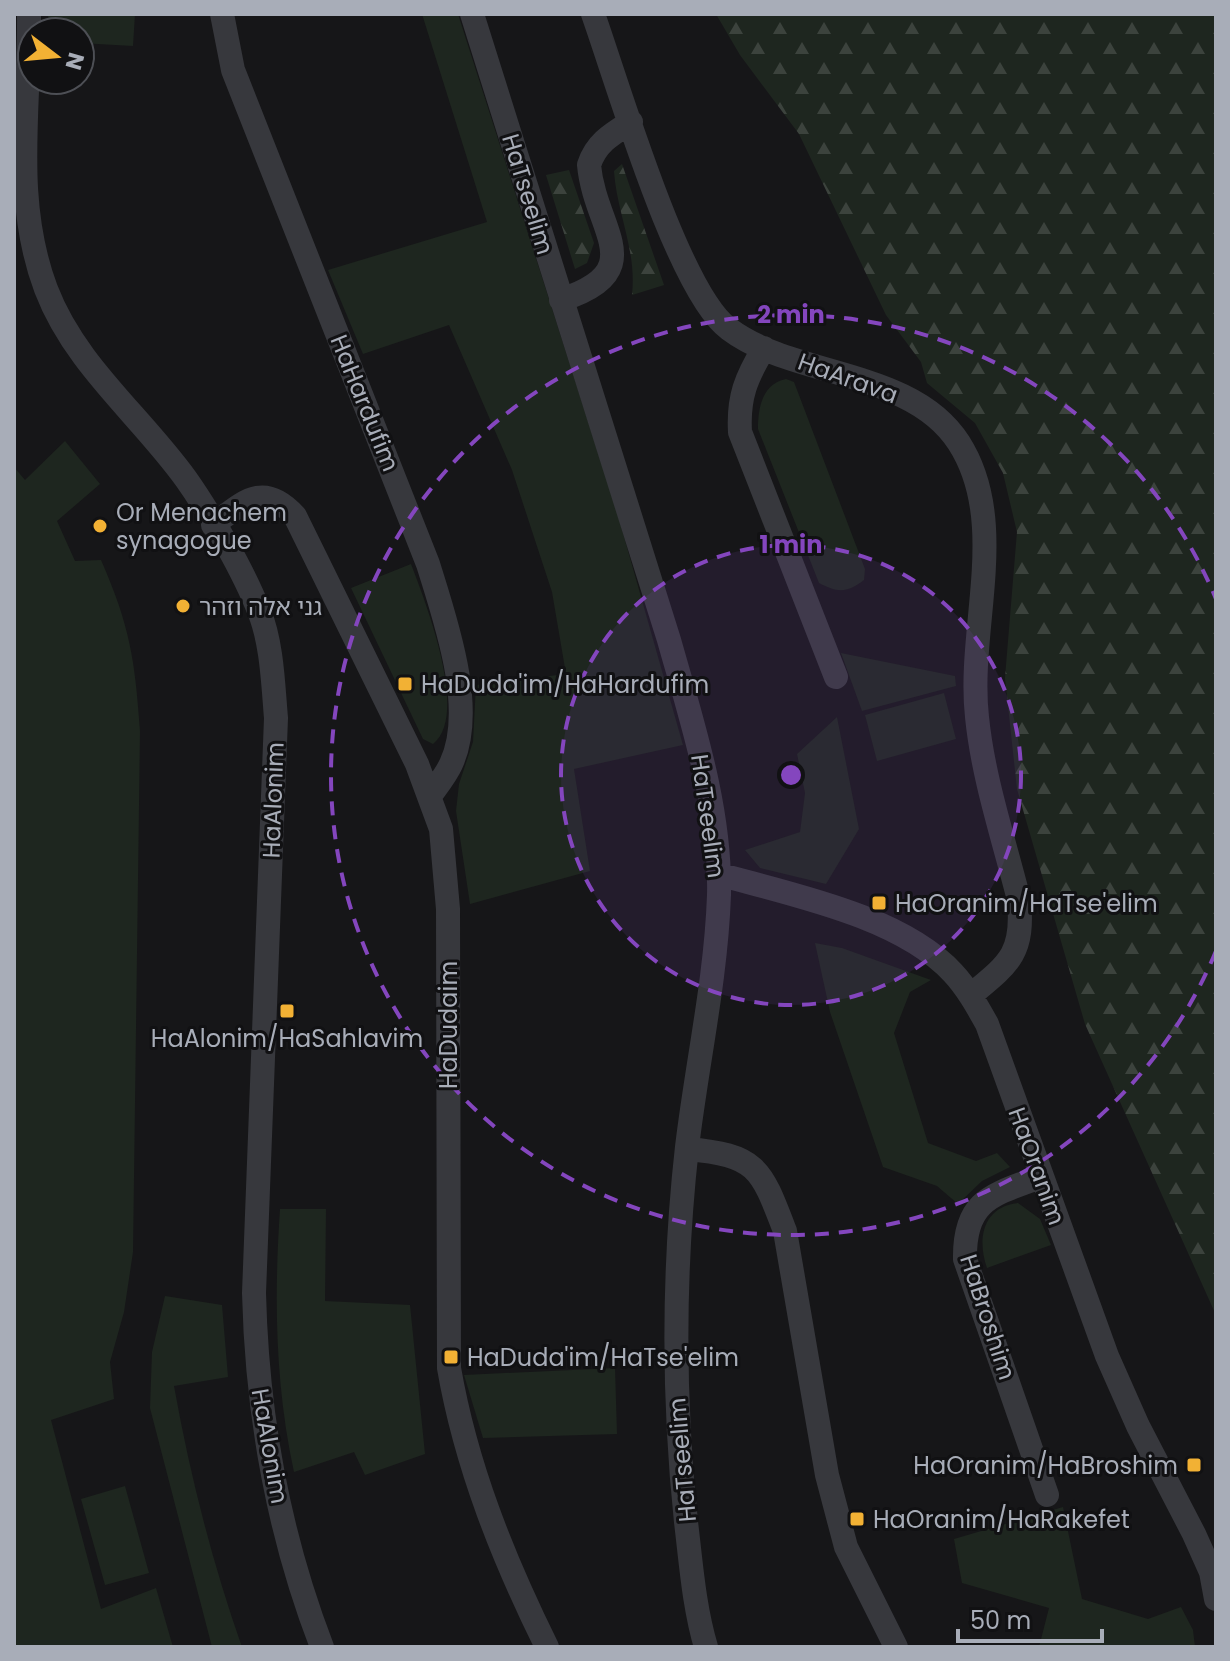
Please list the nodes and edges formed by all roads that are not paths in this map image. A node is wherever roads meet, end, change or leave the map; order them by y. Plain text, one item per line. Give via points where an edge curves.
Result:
1 (29, 14) edge
2 (222, 14) edge
3 (472, 14) edge
4 (593, 14) edge
5 (631, 122) junction
6 (561, 300) junction
7 (764, 348) junction
8 (213, 525) junction
9 (836, 677) dead end
10 (430, 796) junction
11 (718, 874) junction
12 (971, 995) junction
13 (687, 1149) junction
14 (1040, 1177) junction
15 (1047, 1495) dead end
16 (1216, 1599) edge
17 (322, 1647) edge
18 (547, 1647) edge
19 (706, 1647) edge
20 (896, 1647) edge

1 - 8 street, HaAlonim via 25,204 47,290 63,326 124,409 186,479
2 - 10 street, HaHardufim via 233,70 428,564 450,635 459,735 451,764
3 - 6 street, HaTseelim
4 - 5 street, HaArava
5 - 6 street via 593,151 589,165 613,268 601,284
5 - 7 street, HaArava via 661,207 706,302 727,328
6 - 11 street, HaTseelim via 693,727
7 - 9 street via 739,401 740,432
7 - 12 street, HaArava via 905,398 939,420 958,440 973,469 984,508 977,716 1022,930 1007,966
8 - 10 street, HaDudaim via 248,499 264,497 280,500 295,516
8 - 17 street, HaAlonim via 260,612 276,718 256,1355 261,1418 290,1555
10 - 18 street, HaDudaim via 441,829 447,879 449,1368 460,1430 490,1519
11 - 12 street, HaOranim via 848,911 918,946 952,971
11 - 13 street, HaTseelim via 713,973
12 - 14 street, HaOranim via 987,1024
13 - 19 street, HaTseelim via 677,1273 678,1435 692,1575
13 - 20 street via 740,1158 760,1172 771,1193 785,1231 827,1475 846,1547
14 - 15 street, HaBroshim via 990,1196 964,1232 965,1259
14 - 16 street, HaOranim via 1107,1356 1194,1534

